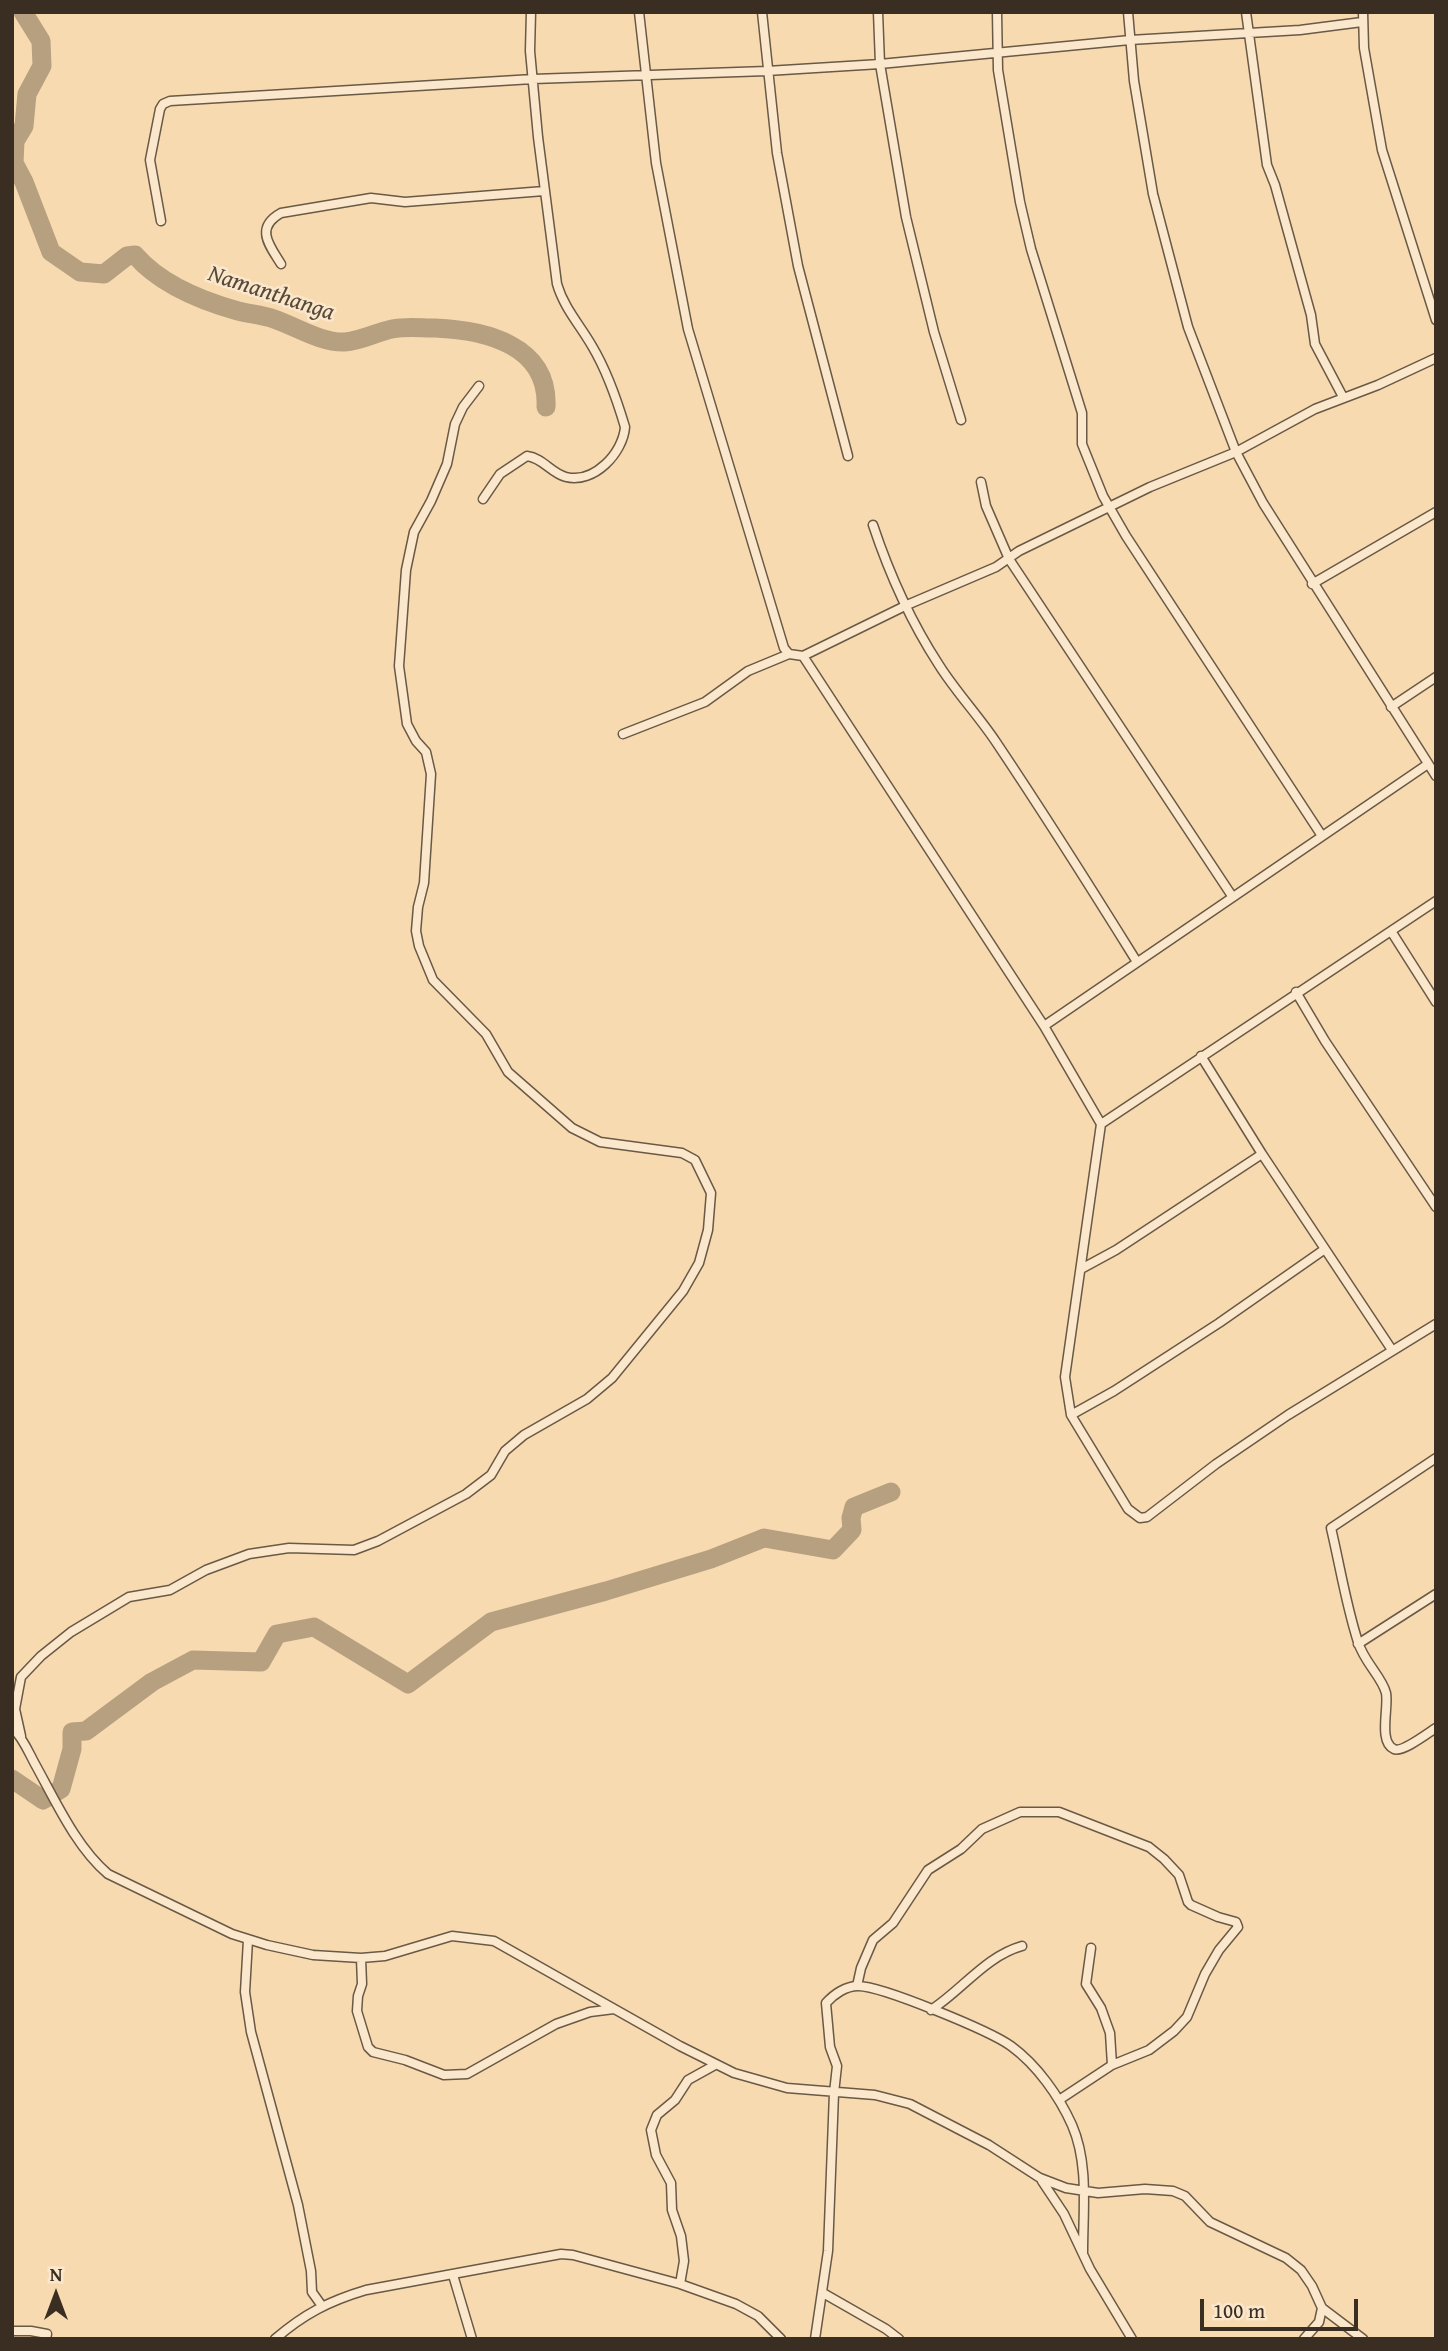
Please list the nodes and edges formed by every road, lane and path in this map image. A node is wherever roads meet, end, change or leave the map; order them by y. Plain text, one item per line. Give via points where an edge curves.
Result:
1 (531, 12) edge
2 (639, 12) edge
3 (762, 12) edge
4 (878, 12) edge
5 (997, 12) edge
6 (1128, 12) edge
7 (1245, 12) edge
8 (1362, 17) edge
9 (1247, 32) junction
10 (1130, 40) junction
11 (998, 52) junction
12 (880, 64) junction
13 (767, 71) junction
14 (645, 76) junction
15 (533, 79) junction
16 (544, 191) junction
17 (161, 221) dead end
18 (281, 264) dead end
19 (1436, 320) edge
20 (1436, 358) edge
21 (479, 386) dead end
22 (1343, 397) junction
23 (961, 420) dead end
24 (1236, 452) junction
25 (848, 456) dead end
26 (981, 482) dead end
27 (483, 499) dead end
28 (1110, 508) junction
29 (1436, 512) edge
30 (873, 525) dead end
31 (1009, 559) junction
32 (1312, 584) junction
33 (907, 606) junction
34 (789, 654) junction
35 (803, 656) junction
36 (1436, 677) edge
37 (1391, 707) junction
38 (623, 734) dead end
39 (1427, 764) junction
40 (1436, 776) edge
41 (1322, 836) junction
42 (1232, 896) junction
43 (1436, 901) edge
44 (1391, 931) junction
45 (1137, 962) junction
46 (1296, 992) junction
47 (1436, 1002) edge
48 (1044, 1026) junction
49 (1200, 1056) junction
50 (1101, 1124) junction
51 (1262, 1154) junction
52 (1436, 1208) edge
53 (1325, 1249) junction
54 (1081, 1269) junction
55 (1436, 1324) edge
56 (1392, 1350) junction
57 (1071, 1415) junction
58 (1436, 1458) edge
59 (1436, 1594) edge
60 (1358, 1644) junction
61 (12, 1727) edge
62 (1436, 1728) edge
63 (21, 1736) junction
64 (248, 1940) junction
65 (1022, 1946) dead end
66 (1091, 1948) dead end
67 (361, 1958) junction
68 (857, 1986) junction
69 (614, 2009) junction
70 (931, 2010) junction
71 (715, 2065) junction
72 (1112, 2065) junction
73 (834, 2093) junction
74 (1059, 2100) junction
75 (1040, 2178) junction
76 (1083, 2192) junction
77 (1083, 2252) junction
78 (453, 2275) junction
79 (680, 2284) junction
80 (823, 2293) junction
81 (322, 2306) junction
82 (1322, 2308) junction
83 (12, 2332) edge
84 (46, 2339) edge
85 (275, 2339) edge
86 (472, 2339) edge
87 (781, 2339) edge
88 (815, 2339) edge
89 (899, 2339) edge
90 (1132, 2339) edge
91 (1304, 2339) edge
92 (1363, 2339) edge

1 - 15 street
2 - 14 street
3 - 13 street
4 - 12 street
5 - 11 street
6 - 10 street
7 - 9 street
8 - 9 street via 1300,30
8 - 19 street via 1382,150
9 - 10 street
9 - 22 street via 1270,175 1311,315 1315,344
10 - 11 street
10 - 24 street via 1153,194 1188,327
11 - 12 street
11 - 28 street via 1031,248 1082,413 1082,444
12 - 13 street
12 - 23 street via 917,265
13 - 14 street
13 - 25 street via 798,266
14 - 15 street
14 - 34 street via 656,163 688,329
15 - 16 street
15 - 17 street via 170,101 160,109 150,160
16 - 18 street via 405,202 371,198 281,214 271,219 266,239
16 - 27 street via 559,292 597,355 617,401 625,436 612,457 584,477 567,477 527,456 500,474
20 - 22 street
21 - 63 street via 455,424 447,464 414,531 406,570 399,666 407,724 426,752 431,774 416,931 419,946 433,980 486,1034 508,1072 572,1128 600,1142 682,1153 695,1160 711,1193 699,1263 683,1291 612,1378 587,1399 524,1435 505,1451 491,1475 466,1494 354,1550 289,1548 249,1554 170,1590 129,1597 71,1632 21,1677 15,1709
22 - 24 street
24 - 28 street
24 - 32 street
26 - 31 street via 986,506
28 - 31 street
28 - 41 street
29 - 32 street
30 - 33 street
31 - 33 street
31 - 42 street
32 - 37 street
33 - 35 street
33 - 45 street via 939,665 1044,814
34 - 35 street
34 - 38 street via 748,671 705,702
35 - 48 street
36 - 37 street
37 - 39 street
39 - 40 street
39 - 41 street
41 - 42 street
42 - 45 street
43 - 44 street
44 - 46 street
44 - 47 street
45 - 48 street
46 - 49 street
46 - 52 street
48 - 50 street
49 - 50 street
49 - 51 street
50 - 54 street
51 - 53 street
51 - 54 street
53 - 56 street
53 - 57 street via 1219,1323
54 - 57 street via 1065,1377
55 - 56 street
56 - 57 street via 1216,1464 1147,1517 1140,1518 1128,1509
58 - 60 street via 1331,1528
59 - 60 street
60 - 62 street via 1386,1695 1389,1745 1401,1750
61 - 63 street
63 - 64 street via 56,1805 90,1856 108,1874
64 - 67 street via 313,1955
64 - 81 street via 245,1992 251,2032 294,2185 312,2292
65 - 70 street via 982,1968
66 - 72 street via 1086,1984 1110,2033
67 - 69 street via 398,1953 452,1936 481,1938 504,1945
67 - 69 street via 357,2011 368,2048 444,2075 467,2074 556,2024
68 - 70 street
68 - 72 street via 873,1940 893,1923 928,1870 982,1829 1020,1812 1059,1812 1149,1847 1179,1875 1191,1905 1238,1924 1205,1974 1187,2017 1149,2050
68 - 73 street via 842,1990 826,2003 830,2048 837,2066
69 - 71 street
70 - 74 street via 1010,2045
71 - 73 street via 769,2084
71 - 79 street via 688,2080 675,2100 657,2115 651,2130 653,2147 671,2183 672,2210 681,2236 684,2262
72 - 74 street
73 - 75 street via 875,2095 910,2104
73 - 80 street
74 - 76 street via 1080,2147
75 - 76 street
75 - 77 street
76 - 77 street
76 - 82 street via 1156,2189 1185,2196 1210,2222 1293,2264 1312,2286
77 - 90 street
78 - 79 street via 561,2254
78 - 81 street via 377,2287
78 - 86 street
79 - 87 street via 748,2309
80 - 88 street
80 - 89 street
81 - 85 street
82 - 91 street via 1319,2322
82 - 92 street
83 - 84 street via 47,2334

